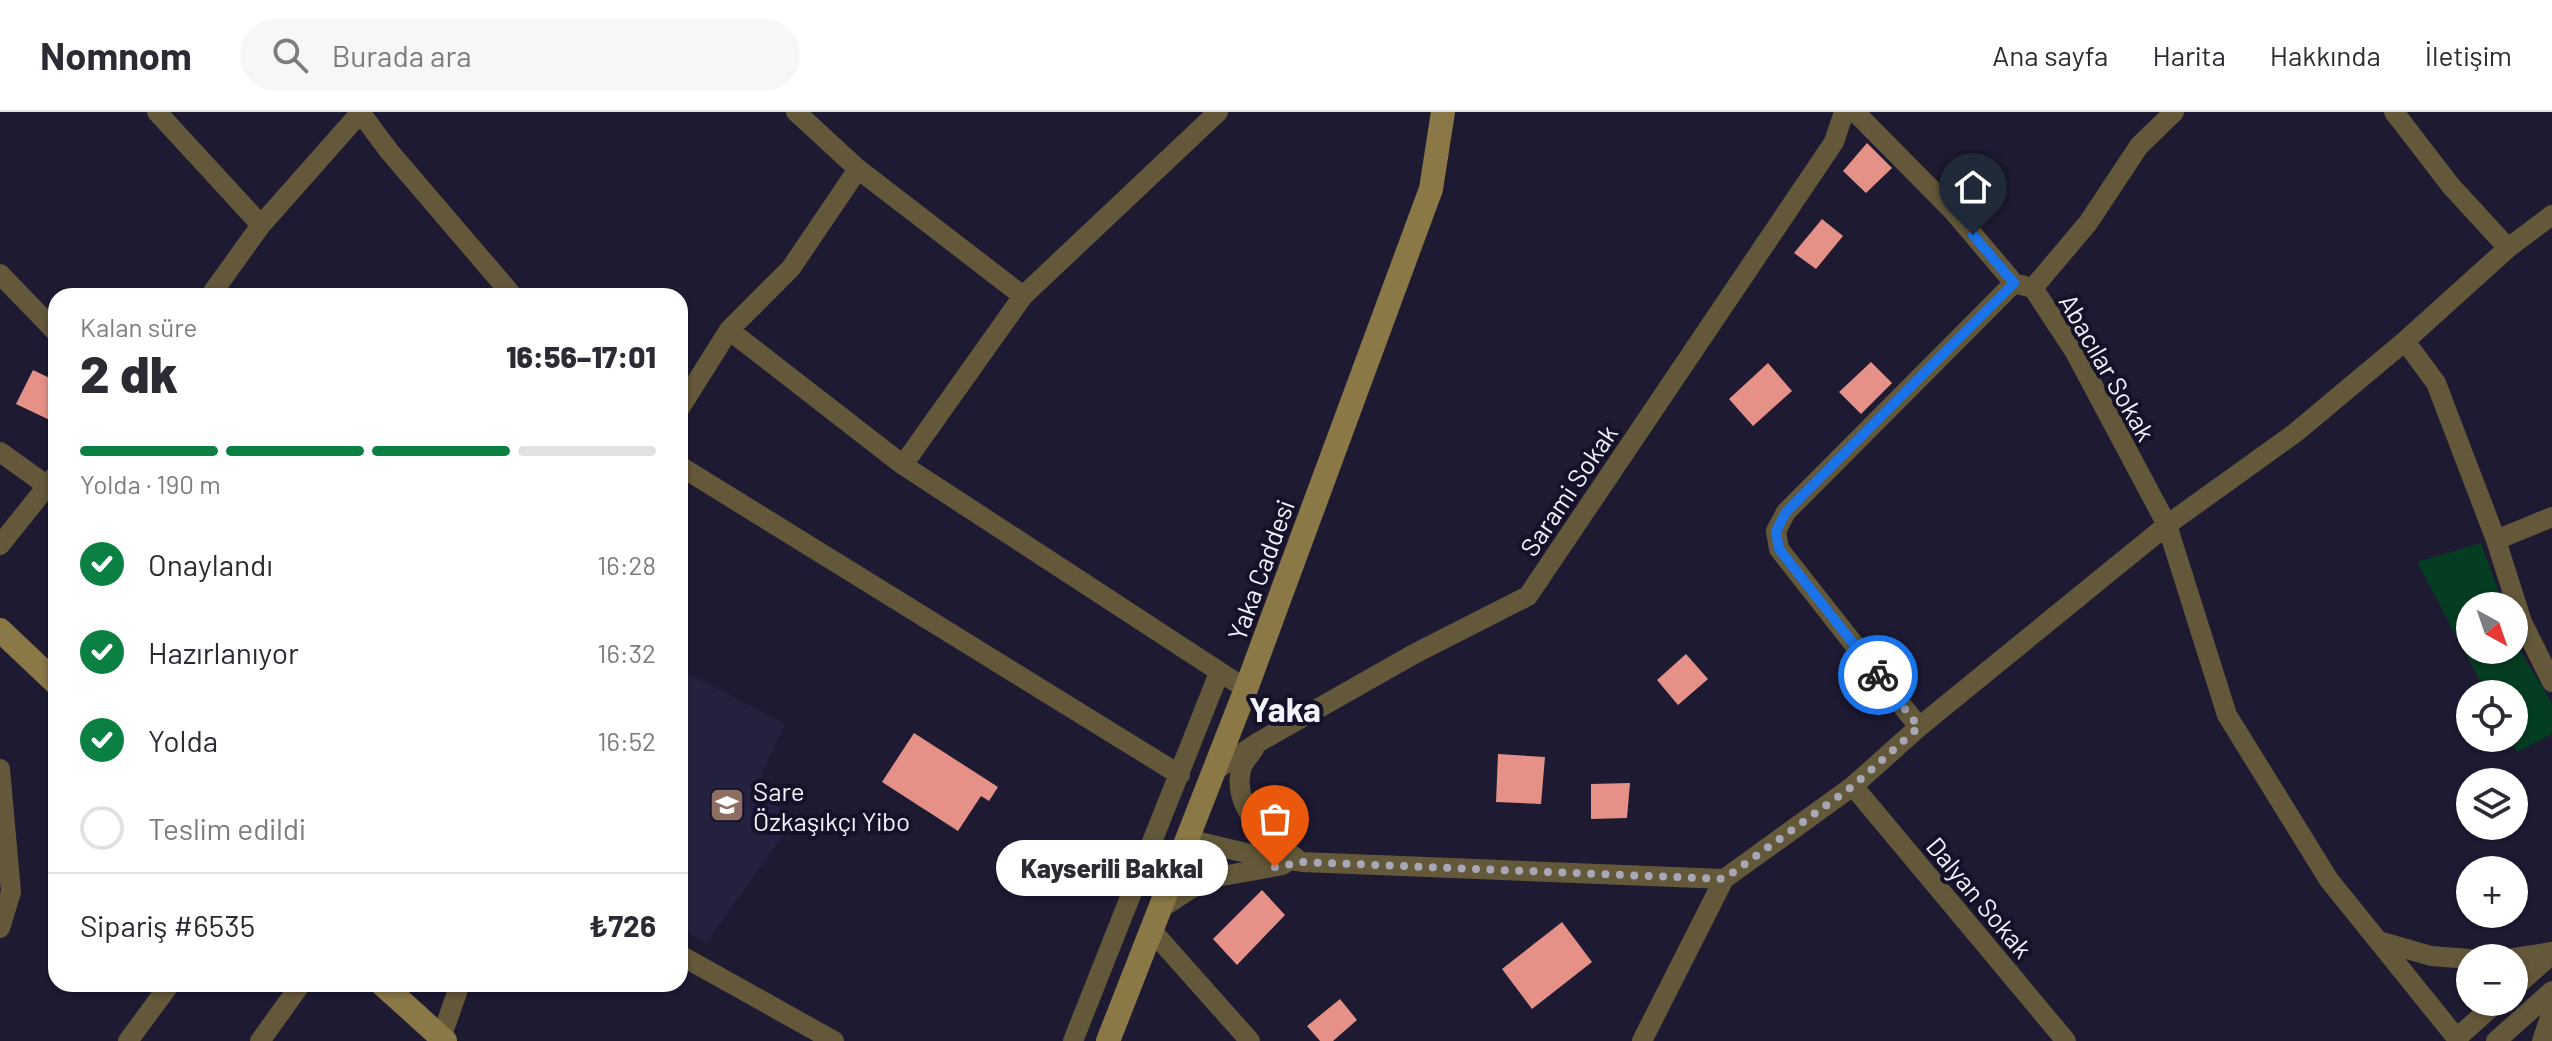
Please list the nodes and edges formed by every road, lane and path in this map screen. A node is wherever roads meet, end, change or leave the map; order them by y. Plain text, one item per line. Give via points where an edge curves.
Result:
1 (157, 112) edge
2 (360, 112) edge
3 (796, 112) edge
4 (1218, 112) edge
5 (1443, 112) edge
6 (1844, 112) edge
7 (1855, 112) edge
8 (2174, 112) edge
9 (2394, 112) edge
10 (858, 169) junction
11 (2552, 215) edge
12 (261, 225) junction
13 (2508, 248) junction
14 (0, 274) edge
15 (2023, 286) junction
16 (216, 288) edge
17 (506, 288) edge
18 (1023, 296) junction
19 (48, 324) edge
20 (729, 330) junction
21 (2405, 341) junction
22 (688, 395) edge
23 (0, 452) edge
24 (903, 465) junction
25 (688, 471) edge
26 (48, 481) edge
27 (48, 490) edge
28 (2552, 517) edge
29 (2167, 525) junction
30 (2496, 540) junction
31 (0, 545) edge
32 (0, 630) edge
33 (1219, 673) junction
34 (48, 675) edge
35 (2552, 682) edge
36 (1246, 689) junction
37 (1919, 727) junction
38 (1259, 742) junction
39 (0, 769) edge
40 (1214, 771) junction
41 (1180, 775) junction
42 (1853, 786) junction
43 (1187, 839) junction
44 (1302, 862) junction
45 (1724, 879) junction
46 (1161, 908) junction
47 (0, 928) edge
48 (1153, 932) junction
49 (2379, 941) junction
50 (2552, 953) edge
51 (2528, 956) edge
52 (2456, 958) edge
53 (688, 959) edge
54 (2528, 975) edge
55 (2552, 991) edge
56 (164, 992) edge
57 (295, 992) edge
58 (391, 992) edge
59 (457, 992) edge
60 (2552, 1012) edge
61 (2482, 1016) edge
62 (2458, 1039) edge
63 (442, 1040) edge
64 (128, 1041) edge
65 (260, 1041) edge
66 (834, 1041) edge
67 (1073, 1041) edge
68 (1108, 1041) edge
69 (1250, 1041) edge
70 (1642, 1041) edge
71 (2066, 1041) edge
72 (2496, 1041) edge
73 (2542, 1041) edge

1 - 12 street
2 - 12 street
2 - 17 street
3 - 10 street
4 - 18 street
5 - 36 street, Yaka Caddesi via 1431,189
6 - 38 street, Sarami Sokak via 1834,142 1528,596
7 - 15 street, Abacılar Sokak
8 - 15 street via 2139,146 2088,223
9 - 13 street
10 - 18 street
10 - 20 street via 791,268
11 - 13 street
12 - 16 street
13 - 21 street
14 - 19 street
15 - 29 street, Abacılar Sokak via 2075,352
15 - 37 street via 1786,512 1776,531 1779,549
18 - 24 street
20 - 22 street
20 - 24 street
21 - 29 street via 2295,433
21 - 30 street via 2436,383
23 - 26 street
24 - 33 street
25 - 41 street
27 - 31 street
28 - 30 street
29 - 37 street
29 - 49 street, Abacılar Sokak via 2227,715 2329,880
30 - 35 street via 2522,622
32 - 34 street
33 - 36 street
33 - 41 street
36 - 40 street, Yaka Caddesi
37 - 42 street
38 - 40 street, Sarami Sokak
38 - 44 street via 1241,769 1241,797 1273,842
39 - 47 street via 11,892
40 - 43 street, Yaka Caddesi
41 - 67 street
42 - 45 street
42 - 71 street, Dalyan Sokak
43 - 44 street
43 - 46 street, Yaka Caddesi
44 - 45 street
44 - 46 street via 1217,877
45 - 70 street
46 - 48 street, Yaka Caddesi
48 - 68 street, Yaka Caddesi
48 - 69 street
49 - 52 street
49 - 62 street, Abacılar Sokak
50 - 51 street
50 - 54 street
53 - 66 street
55 - 72 street
56 - 64 street
57 - 65 street
58 - 63 street
59 - 63 street
60 - 73 street
61 - 62 street

